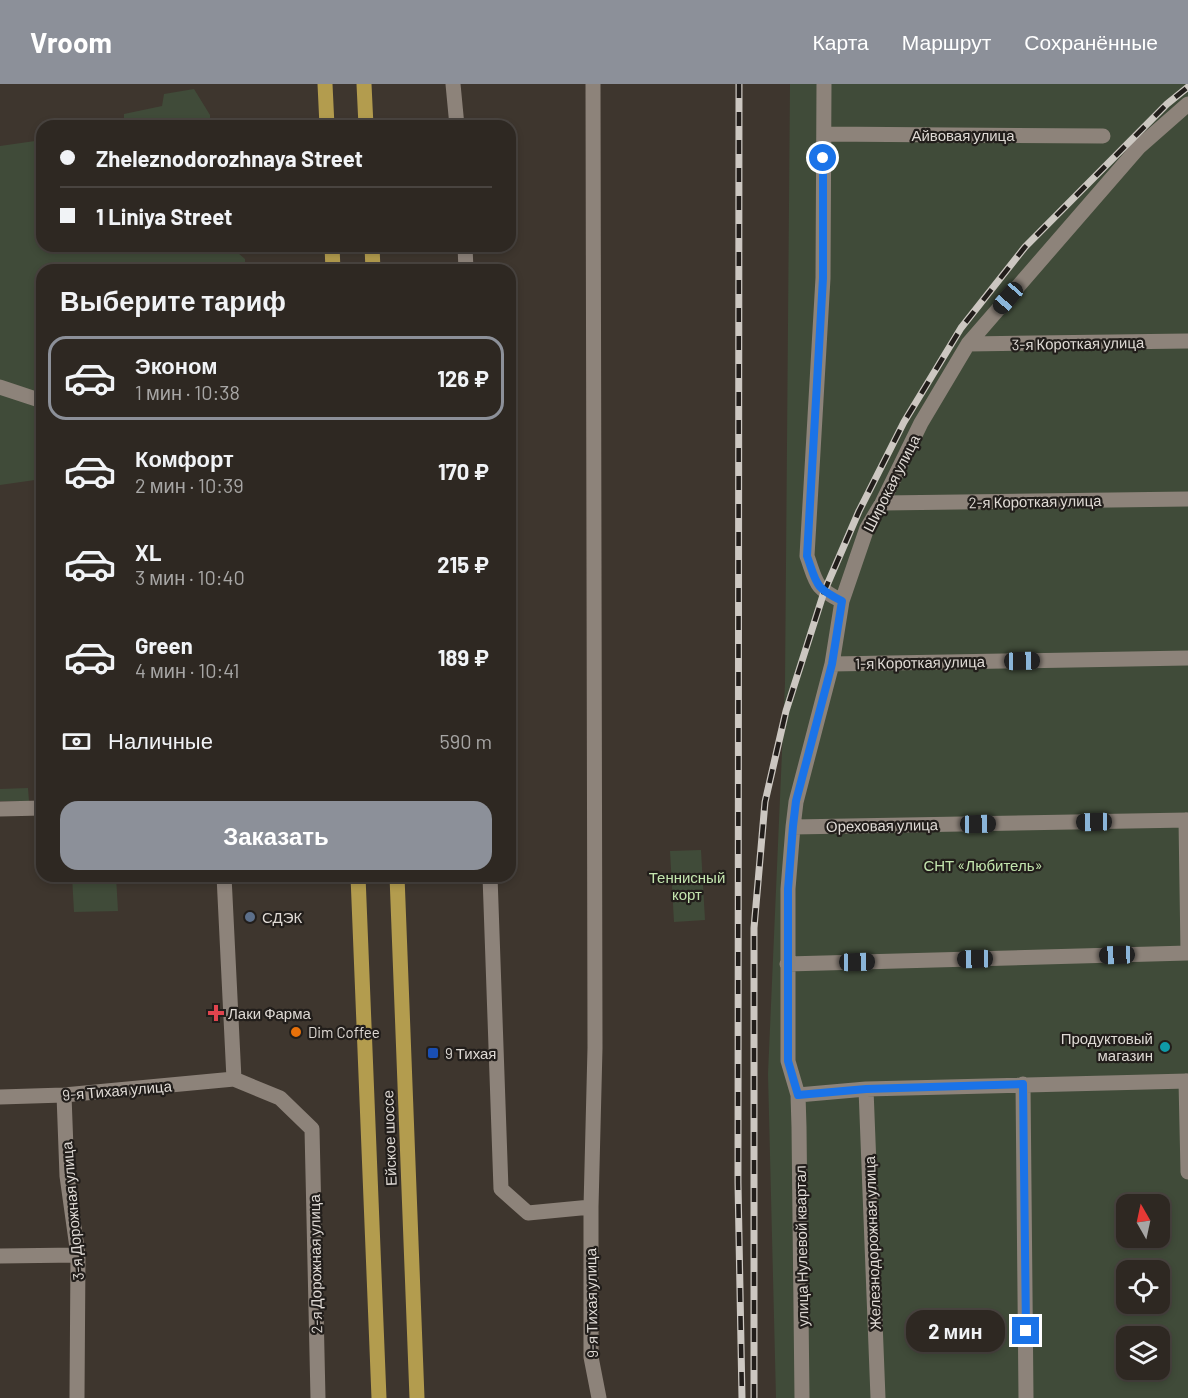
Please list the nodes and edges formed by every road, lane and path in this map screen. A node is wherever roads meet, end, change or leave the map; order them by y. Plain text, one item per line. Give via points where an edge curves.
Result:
1 (325, 84) edge
2 (364, 84) edge
3 (453, 84) edge
4 (593, 84) edge
5 (824, 84) edge
6 (1188, 104) edge
7 (327, 120) edge
8 (366, 120) edge
9 (456, 120) edge
10 (824, 134) junction
11 (1103, 136) dead end
12 (1188, 342) edge
13 (968, 344) junction
14 (0, 387) edge
15 (36, 399) edge
16 (1188, 499) edge
17 (882, 502) junction
18 (842, 601) junction
19 (1188, 658) edge
20 (832, 664) junction
21 (36, 808) edge
22 (0, 809) edge
23 (1187, 820) edge
24 (793, 826) junction
25 (224, 882) edge
26 (358, 882) edge
27 (397, 882) edge
28 (490, 882) edge
29 (1188, 953) edge
30 (786, 964) junction
31 (234, 1079) junction
32 (1187, 1081) edge
33 (1023, 1084) junction
34 (866, 1089) junction
35 (64, 1095) junction
36 (798, 1095) junction
37 (0, 1096) edge
38 (1188, 1172) edge
39 (591, 1207) junction
40 (0, 1256) edge
41 (78, 1256) junction
42 (77, 1398) edge
43 (318, 1398) edge
44 (379, 1398) edge
45 (417, 1398) edge
46 (599, 1398) edge
47 (802, 1398) edge
48 (878, 1398) edge
49 (1026, 1398) edge

1 - 7 main road
2 - 8 main road
3 - 9 street
4 - 39 street, 9-я Тихая улица via 596,1048
5 - 10 street
6 - 13 street, Широкая улица via 1139,147
10 - 11 street, Айвовая улица
10 - 18 street via 823,278 807,556 817,584
12 - 13 street, 3-я Короткая улица
13 - 17 street, Широкая улица via 921,423
14 - 15 street
16 - 17 street, 2-я Короткая улица
17 - 18 street, Широкая улица via 867,528
18 - 20 street, Широкая улица
19 - 20 street, 1-я Короткая улица
20 - 24 street, Широкая улица
21 - 22 street
23 - 24 street, Ореховая улица
23 - 29 street
24 - 30 street, Широкая улица
25 - 31 street
26 - 44 main road
27 - 45 main road, Ейское шоссе
28 - 39 street via 501,1189 528,1213
29 - 30 street
30 - 36 street, Широкая улица via 788,1061
31 - 35 street, 9-я Тихая улица
31 - 43 street, 2-я Дорожная улица via 280,1098 312,1129
32 - 33 street
32 - 38 street
33 - 34 street
33 - 49 street
34 - 36 street
34 - 48 street, Железнодорожная улица
35 - 37 street, 9-я Тихая улица
35 - 41 street, 3-я Дорожная улица via 67,1176
36 - 47 street, улица Нулевой квартал
39 - 46 street, 9-я Тихая улица via 591,1357
40 - 41 street
41 - 42 street, 3-я Дорожная улица

